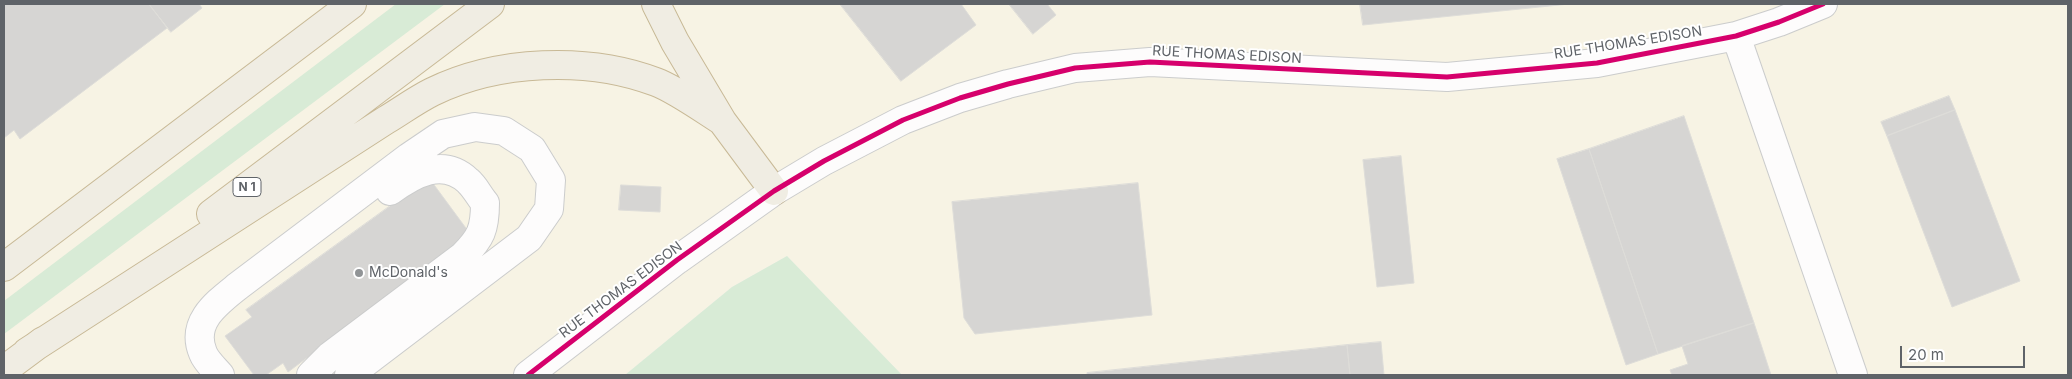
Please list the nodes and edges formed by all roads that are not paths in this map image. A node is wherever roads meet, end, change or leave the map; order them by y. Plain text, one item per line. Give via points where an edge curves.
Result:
1 (352, 4) edge
2 (490, 4) edge
3 (656, 4) edge
4 (1823, 4) edge
5 (1736, 36) junction
6 (722, 121) junction
7 (774, 191) junction
8 (4, 267) edge
9 (238, 286) junction
10 (28, 352) junction
11 (4, 370) edge
12 (220, 375) edge
13 (311, 375) edge
14 (349, 375) edge
15 (528, 375) edge
16 (1853, 375) edge

1 - 8 highway
2 - 10 highway, N 1
3 - 6 highway
4 - 5 street, RUE THOMAS EDISON
5 - 7 street, RUE THOMAS EDISON via 1597,62 1446,77 1150,62 1075,68 979,93 903,120
5 - 16 street
6 - 7 highway
6 - 10 highway via 656,82 590,66 531,65 456,82 431,92 386,120
7 - 15 street, RUE THOMAS EDISON via 677,260
9 - 12 street via 205,315 201,326 203,354
9 - 13 street via 273,278 410,176 431,169 447,169 469,181 485,203 483,231 476,243 330,356
9 - 14 street via 443,134 475,127 504,131 532,149 551,180 549,209 529,238
10 - 11 highway, N 1

